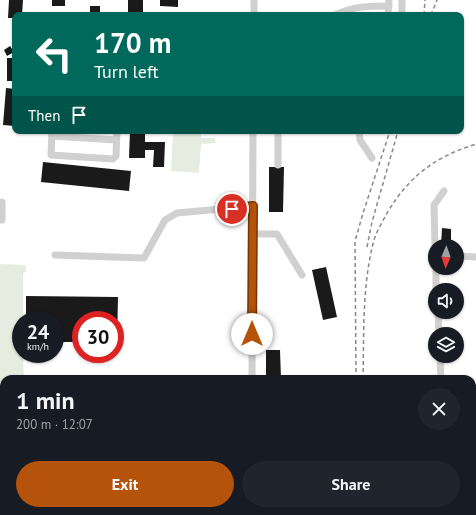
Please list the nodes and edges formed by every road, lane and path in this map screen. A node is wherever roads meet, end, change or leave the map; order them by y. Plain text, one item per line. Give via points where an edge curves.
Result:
1 (254, 0) edge
2 (402, 0) edge
3 (389, 3) edge
4 (254, 12) edge
5 (342, 12) edge
6 (402, 12) edge
7 (52, 134) edge
8 (117, 134) edge
9 (253, 134) edge
10 (278, 134) edge
11 (359, 134) edge
12 (116, 140) junction
13 (372, 158) dead end
14 (278, 165) dead end
15 (444, 192) dead end
16 (2, 202) dead end
17 (253, 206) junction
18 (0, 220) edge
19 (253, 234) junction
20 (435, 239) edge
21 (55, 255) dead end
22 (464, 256) edge
23 (476, 257) edge
24 (302, 276) dead end
25 (440, 363) edge
26 (252, 375) edge
27 (441, 375) edge

1 - 4 street
2 - 6 street
3 - 5 street via 362,6
7 - 12 street
7 - 12 street via 51,155 115,158
8 - 12 street
9 - 17 street
10 - 14 street
11 - 13 street via 360,140
15 - 20 street via 434,205
16 - 18 street
17 - 19 street
17 - 21 street via 177,213 165,220 144,258
19 - 24 street via 277,234
19 - 26 street
22 - 23 street
25 - 27 street

